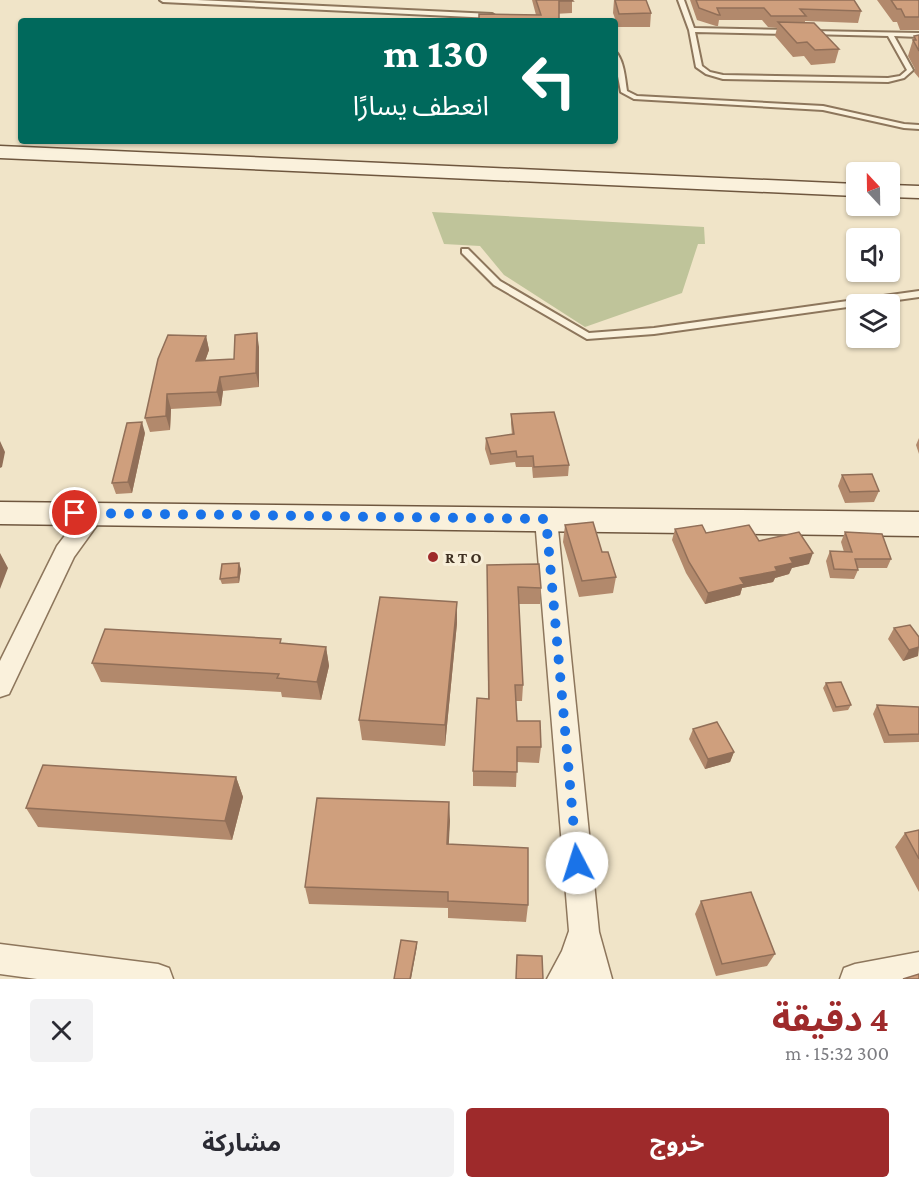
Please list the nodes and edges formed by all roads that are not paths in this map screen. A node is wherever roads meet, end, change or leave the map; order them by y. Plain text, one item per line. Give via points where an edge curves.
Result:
1 (163, 0) edge
2 (681, 0) edge
3 (244, 2) edge
4 (495, 16) edge
5 (692, 30) junction
6 (797, 32) edge
7 (808, 33) edge
8 (890, 34) junction
9 (919, 35) edge
10 (618, 60) edge
11 (919, 127) edge
12 (0, 144) edge
13 (0, 152) edge
14 (846, 180) edge
15 (900, 182) edge
16 (919, 183) edge
17 (846, 189) edge
18 (900, 191) edge
19 (919, 192) edge
20 (465, 251) dead end
21 (919, 294) edge
22 (0, 513) edge
23 (56, 513) junction
24 (94, 514) junction
25 (546, 519) junction
26 (919, 524) edge
27 (65, 552) junction
28 (0, 686) edge
29 (584, 932) junction
30 (0, 959) edge
31 (919, 967) edge
32 (158, 979) edge
33 (562, 979) edge
34 (597, 979) edge
35 (855, 979) edge

1 - 3 lane
2 - 5 lane
3 - 4 lane
5 - 6 lane
5 - 8 lane via 699,67 708,73 735,77 902,77 910,70
7 - 8 lane
8 - 9 lane
10 - 11 lane via 624,92 636,98 823,108
12 - 14 main road
13 - 17 main road
15 - 16 main road
18 - 19 main road
20 - 21 lane via 497,284 587,336 654,331
22 - 23 main road
23 - 24 main road
23 - 27 street via 64,527
24 - 25 main road
24 - 27 street
25 - 26 main road
25 - 29 street
27 - 28 street
29 - 33 street
29 - 34 street
30 - 32 street
31 - 35 street

